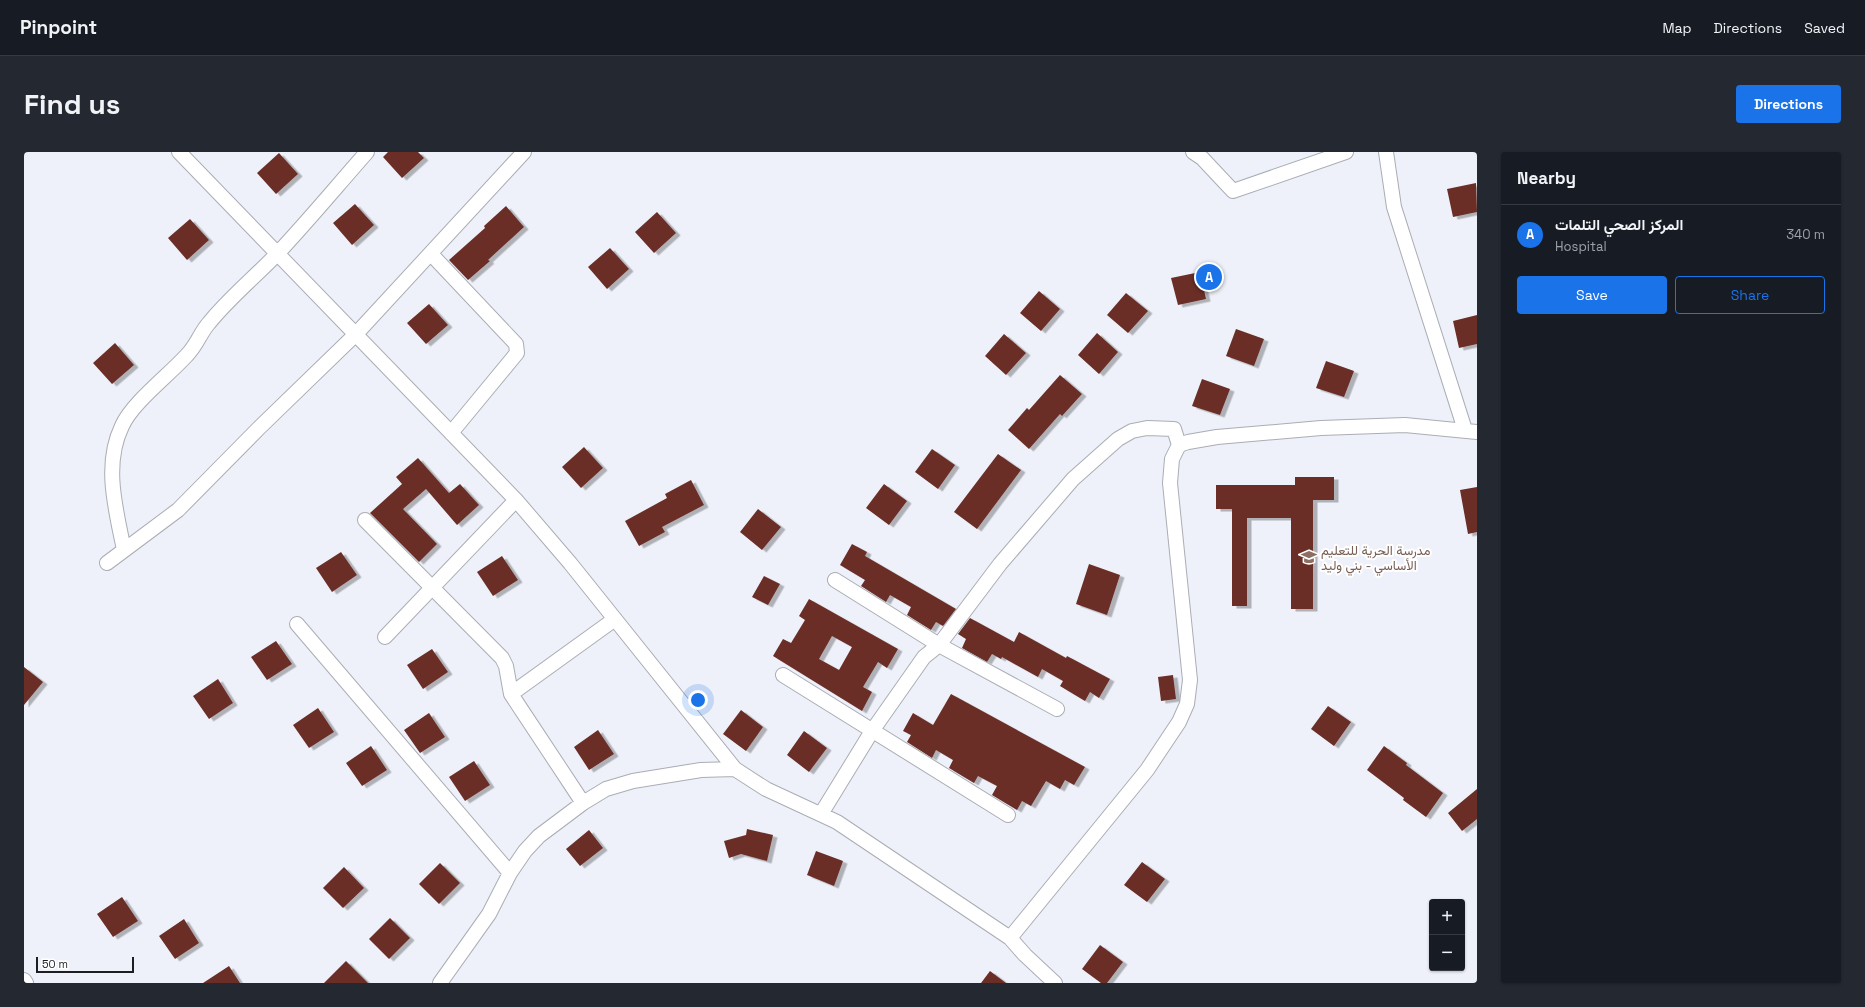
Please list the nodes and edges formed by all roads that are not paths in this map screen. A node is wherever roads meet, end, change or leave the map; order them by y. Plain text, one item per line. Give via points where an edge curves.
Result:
1 (179, 152) edge
2 (367, 152) edge
3 (524, 152) edge
4 (1193, 152) edge
5 (1346, 152) edge
6 (1386, 152) edge
7 (277, 254) junction
8 (431, 254) junction
9 (356, 334) junction
10 (1471, 431) edge
11 (451, 433) junction
12 (1179, 446) junction
13 (516, 500) junction
14 (365, 520) dead end
15 (124, 550) junction
16 (107, 563) dead end
17 (835, 580) dead end
18 (431, 588) junction
19 (615, 619) junction
20 (297, 624) dead end
21 (385, 637) dead end
22 (939, 645) junction
23 (783, 675) dead end
24 (511, 694) junction
25 (1057, 709) dead end
26 (872, 731) junction
27 (734, 769) junction
28 (583, 803) junction
29 (821, 814) junction
30 (1008, 816) dead end
31 (510, 873) junction
32 (1010, 938) junction
33 (24, 980) edge
34 (26, 983) edge
35 (440, 983) edge
36 (1055, 983) edge

1 - 7 street
2 - 7 street
3 - 8 street
4 - 5 street via 1233,191
6 - 10 street via 1394,207
7 - 9 street
7 - 15 street via 208,323 197,344 128,414 121,426 112,475
8 - 9 street
8 - 11 street via 518,348 517,353
9 - 11 street
9 - 15 street via 178,510
10 - 12 street via 1405,425 1321,428 1217,437
11 - 13 street
12 - 22 street via 1174,429 1147,428 1118,439 1068,485 1000,564
12 - 32 street via 1172,459 1170,483 1190,680 1187,704 1179,722 1147,770
13 - 18 street
13 - 19 street
14 - 18 street
15 - 16 street
17 - 22 street
18 - 21 street
18 - 24 street via 502,658
19 - 24 street
19 - 27 street
20 - 31 street
22 - 25 street
22 - 26 street via 924,657
23 - 26 street
24 - 28 street
26 - 29 street
26 - 30 street
27 - 28 street via 701,770 633,780 606,789
27 - 29 street via 766,789
28 - 31 street via 539,836
29 - 32 street via 837,822
31 - 35 street via 489,914
32 - 36 street
33 - 34 street

